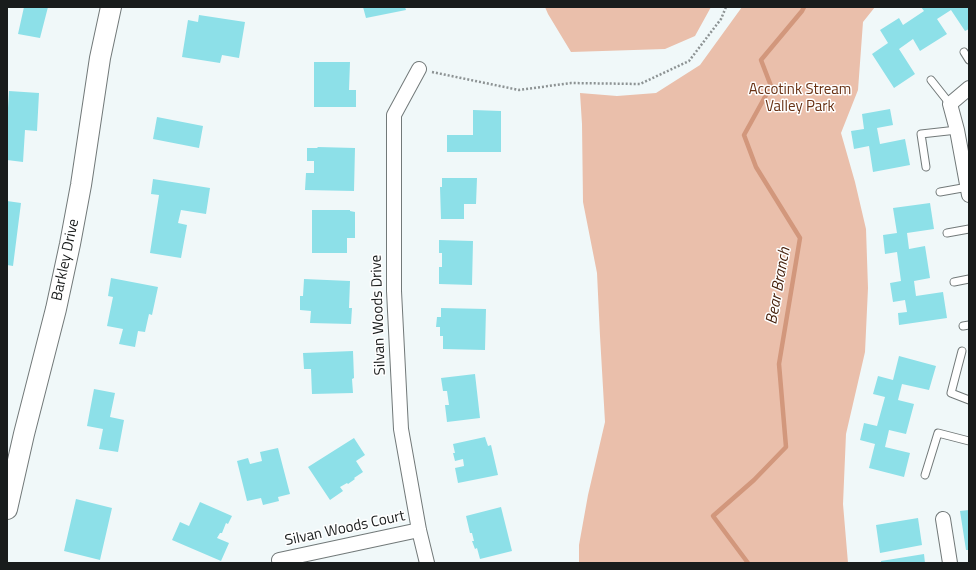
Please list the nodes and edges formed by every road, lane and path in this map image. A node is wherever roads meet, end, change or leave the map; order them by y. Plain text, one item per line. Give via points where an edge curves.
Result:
1 (111, 7) edge
2 (726, 7) edge
3 (964, 52) dead end
4 (969, 60) edge
5 (419, 69) joint
6 (931, 80) dead end
7 (969, 88) edge
8 (950, 104) junction
9 (957, 130) junction
10 (966, 160) edge
11 (926, 168) dead end
12 (968, 191) edge
13 (940, 192) dead end
14 (969, 229) edge
15 (947, 233) dead end
16 (969, 279) edge
17 (954, 282) dead end
18 (962, 351) dead end
19 (969, 400) edge
20 (969, 441) edge
21 (925, 475) dead end
22 (7, 509) edge
23 (943, 519) dead end
24 (419, 530) junction
25 (279, 560) dead end
26 (427, 563) edge
27 (950, 563) edge

1 - 22 street, Barkley Drive via 100,58 70,244
2 - 5 path via 721,19 689,60 640,84 571,83 519,90
3 - 4 lane
5 - 24 street, Silvan Woods Drive via 394,115 394,291 400,429
6 - 8 lane
7 - 8 street
8 - 9 street
9 - 10 street
9 - 11 lane via 921,134
10 - 12 street
12 - 13 lane
14 - 15 lane
16 - 17 lane
18 - 19 lane via 951,393
20 - 21 lane via 938,433
23 - 27 street
24 - 25 street, Silvan Woods Court
24 - 26 street, Silvan Woods Drive

